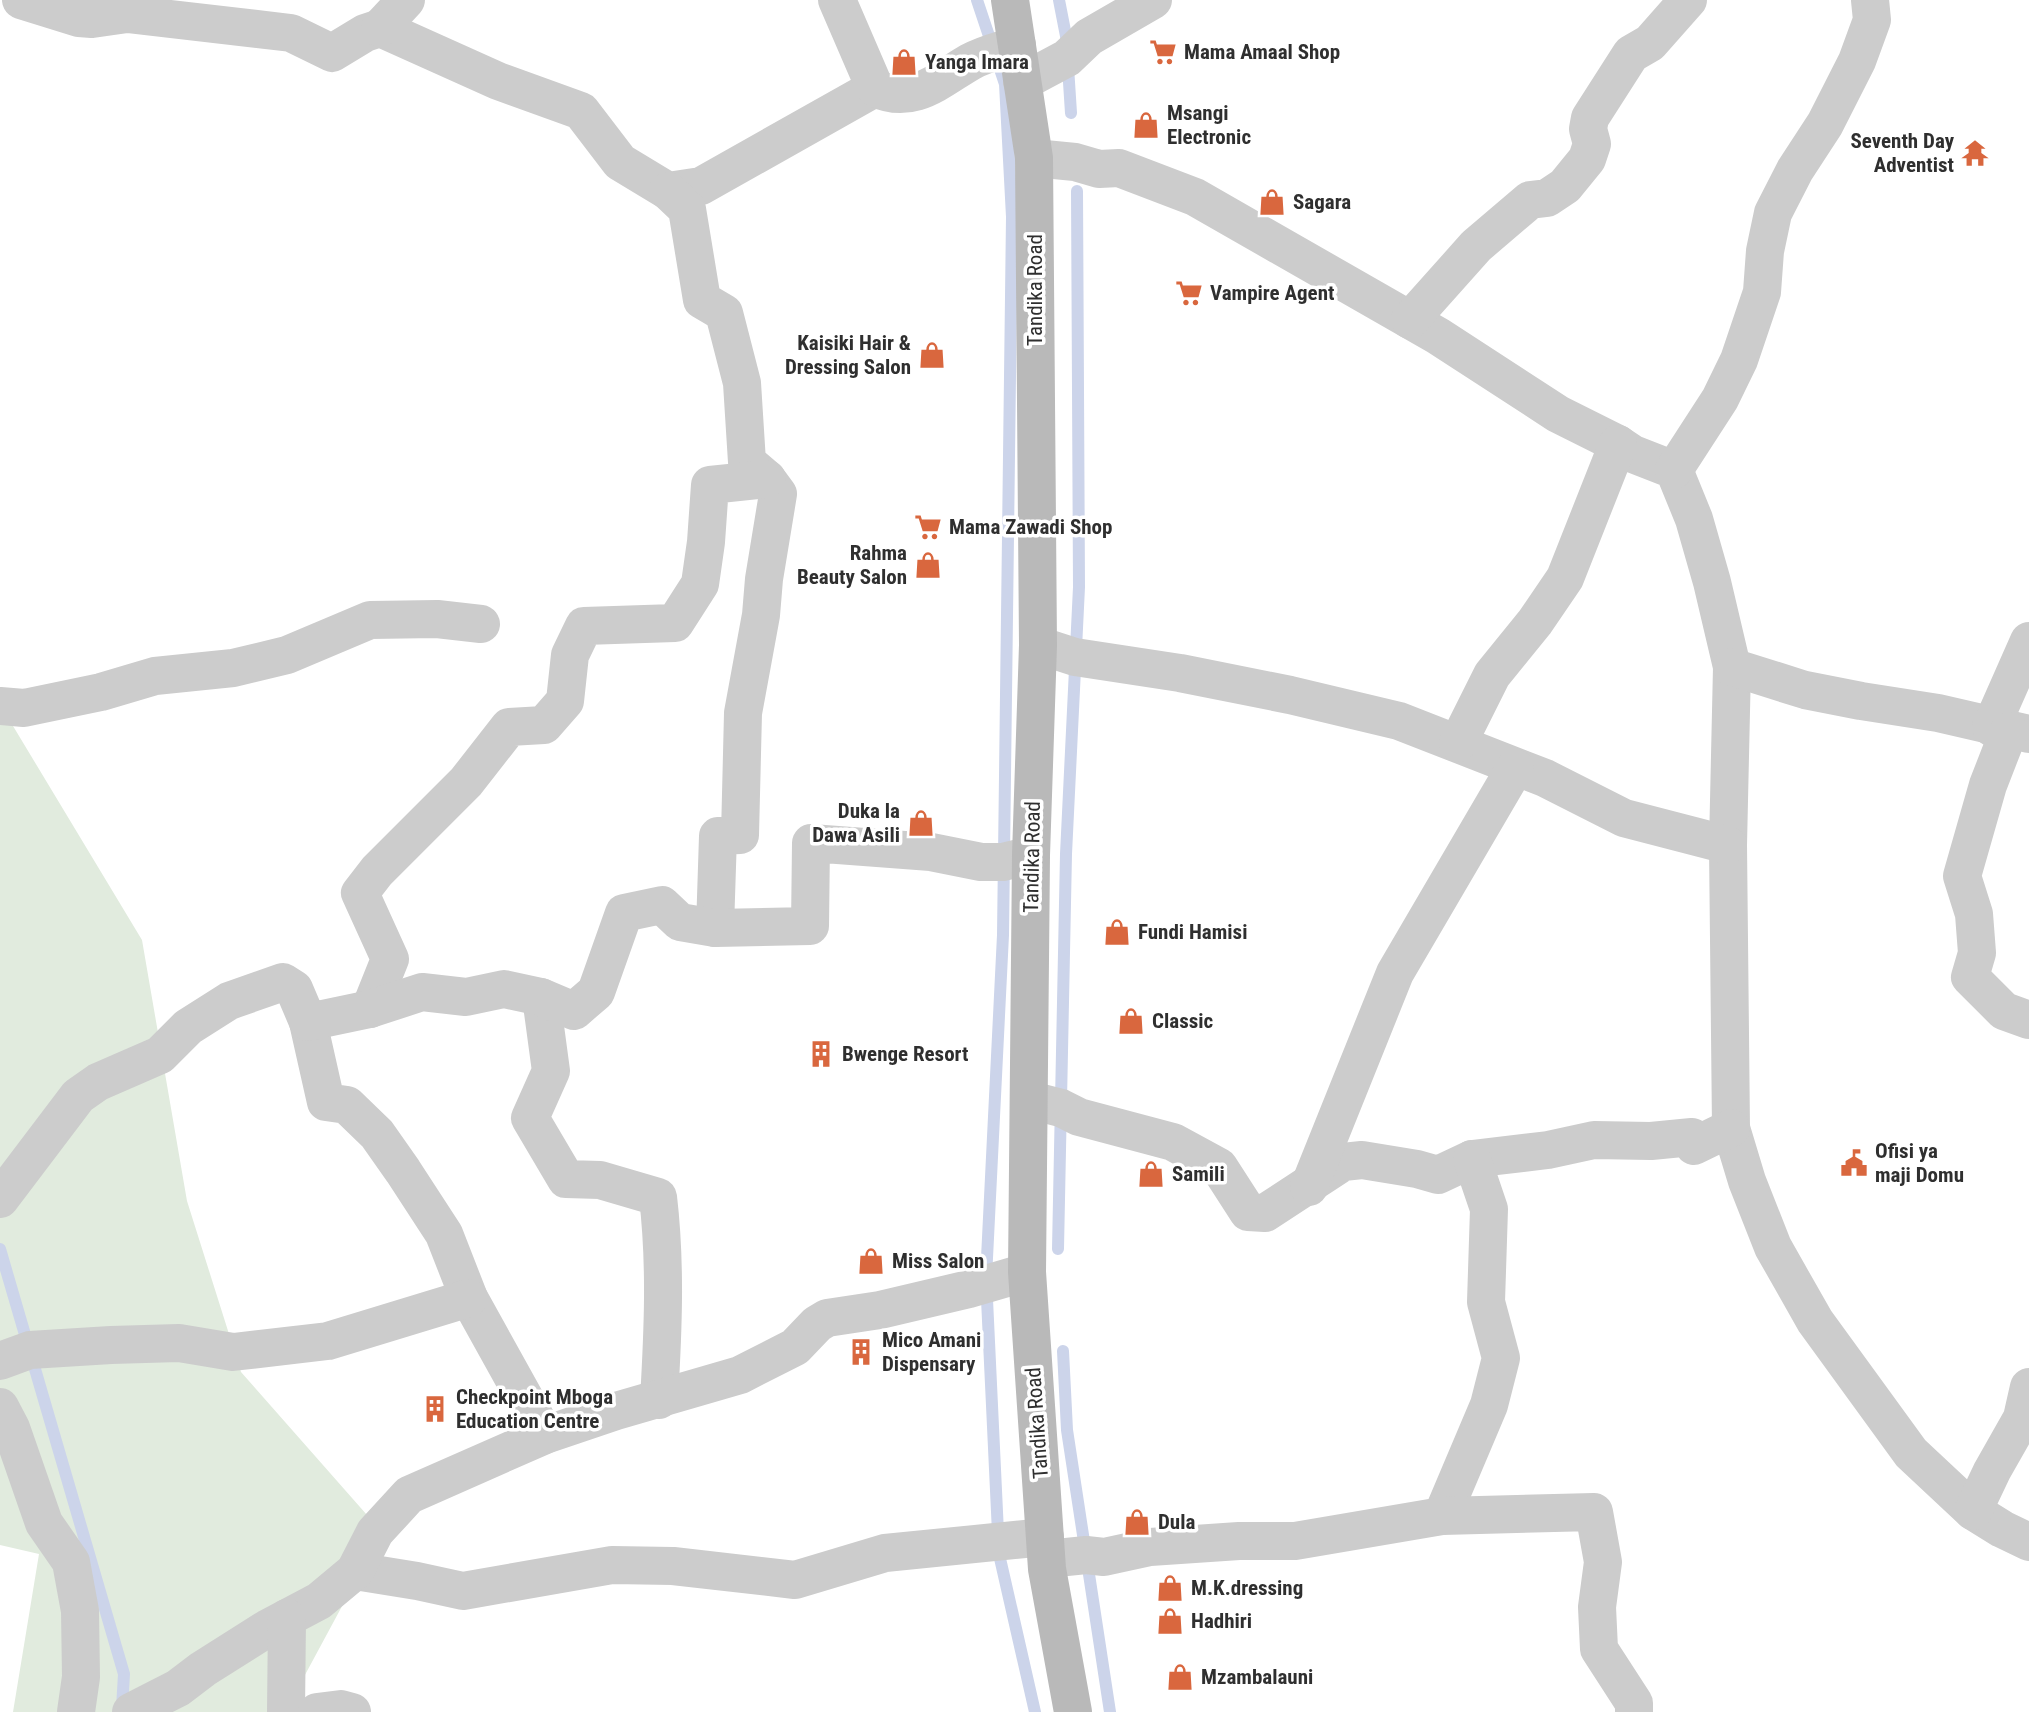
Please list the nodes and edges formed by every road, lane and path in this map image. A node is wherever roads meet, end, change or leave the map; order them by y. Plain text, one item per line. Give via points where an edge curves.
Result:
1 (21, 0) edge
2 (406, 0) edge
3 (837, 0) edge
4 (1010, 0) edge
5 (1153, 0) edge
6 (1688, 0) edge
7 (1870, 0) edge
8 (81, 9) edge
9 (380, 29) junction
10 (1017, 45) junction
11 (1022, 82) junction
12 (875, 88) junction
13 (1034, 158) junction
14 (668, 191) junction
15 (1410, 320) junction
16 (1618, 444) junction
17 (1674, 470) junction
18 (767, 479) junction
19 (481, 624) dead end
20 (2029, 641) edge
21 (1038, 645) junction
22 (1732, 667) junction
23 (0, 706) edge
24 (2010, 730) edge
25 (1458, 743) junction
26 (1515, 768) junction
27 (1728, 845) junction
28 (1031, 855) junction
29 (715, 928) junction
30 (541, 997) junction
31 (370, 1009) junction
32 (2029, 1020) edge
33 (308, 1023) junction
34 (1030, 1100) junction
35 (1731, 1128) junction
36 (1472, 1159) junction
37 (1308, 1187) junction
38 (0, 1199) edge
39 (1027, 1272) junction
40 (469, 1298) junction
41 (0, 1361) edge
42 (2029, 1387) edge
43 (659, 1400) junction
44 (0, 1407) edge
45 (545, 1435) junction
46 (1973, 1511) junction
47 (1442, 1516) junction
48 (2029, 1542) edge
49 (1046, 1548) junction
50 (355, 1571) junction
51 (287, 1618) junction
52 (76, 1712) edge
53 (131, 1712) edge
54 (286, 1712) edge
55 (317, 1712) edge
56 (352, 1712) edge
57 (1073, 1712) edge
58 (1634, 1712) edge

1 - 8 street
2 - 9 street
3 - 12 street
4 - 10 street, Tandika Road
5 - 11 street via 1089,37 1067,58
6 - 15 street via 1650,43 1631,54 1590,118 1592,144 1587,159 1565,186 1547,198 1530,200 1476,246
7 - 17 street via 1872,20 1857,61 1773,213 1762,292 1739,360
8 - 9 street via 92,19 127,14 290,33 332,53
9 - 14 street via 498,81 581,111 620,162
10 - 11 street, Tandika Road
10 - 12 street via 973,61 932,87 898,95
11 - 13 street, Tandika Road
12 - 14 street via 701,186
13 - 15 street via 1119,168 1195,197
13 - 21 street, Tandika Road
14 - 18 street via 687,209 702,300 724,313 743,383 747,462
15 - 16 street via 1558,414
16 - 17 street
16 - 25 street via 1565,578 1492,675
17 - 22 street via 1694,519
18 - 29 street via 778,494 743,713 740,835 718,836
18 - 31 street via 710,485 700,584 675,623 584,626 570,656 565,701 544,725 509,727 466,782 360,893 390,959
19 - 23 street via 370,620 287,655 233,668 155,676 24,708
20 - 24 street
21 - 25 street via 1075,657 1302,698 1399,721
21 - 28 street, Tandika Road
22 - 24 street via 1805,690
22 - 27 street
24 - 32 street via 1988,785 1962,876 1974,914 1977,953 1969,977 2004,1012
25 - 26 street
26 - 27 street via 1624,818
26 - 37 street via 1395,973
27 - 35 street
28 - 29 street via 981,862 931,852 811,843 810,926
28 - 34 street, Tandika Road
29 - 30 street via 680,922 662,905 624,913 596,992 574,1011
30 - 31 street via 504,989 466,997 422,992
30 - 43 street via 551,1071 530,1118 566,1179 600,1180 658,1197 664,1257
31 - 33 street
33 - 38 street via 294,989 283,982 229,1001 188,1027 160,1055 98,1082 78,1096
33 - 40 street via 326,1102 347,1105 377,1134 444,1234
34 - 37 street via 1173,1142 1219,1167 1248,1212 1265,1213
34 - 39 street, Tandika Road
35 - 36 street via 1694,1146 1692,1137 1594,1140
35 - 46 street via 1773,1247 1815,1321 1911,1452
36 - 37 street via 1438,1175 1362,1160 1343,1163
36 - 47 street via 1489,1209 1486,1302 1501,1358 1489,1405
39 - 43 street via 880,1310 827,1318 795,1347 740,1375
39 - 49 street, Tandika Road
40 - 41 street via 328,1341 233,1352 179,1343 111,1345 30,1350
40 - 45 street
42 - 46 street via 2022,1418
43 - 45 street
44 - 52 street via 44,1523 71,1562 80,1611 81,1677
45 - 50 street via 409,1495 375,1532
46 - 48 street
47 - 49 street via 1295,1541 1150,1547 1104,1557
47 - 58 street via 1594,1512 1603,1563 1597,1607 1599,1649 1634,1703
49 - 50 street via 884,1553 795,1580 673,1566 612,1565 463,1591
49 - 57 street, Tandika Road
50 - 51 street via 319,1601
51 - 53 street via 178,1688
51 - 54 street
55 - 56 street

